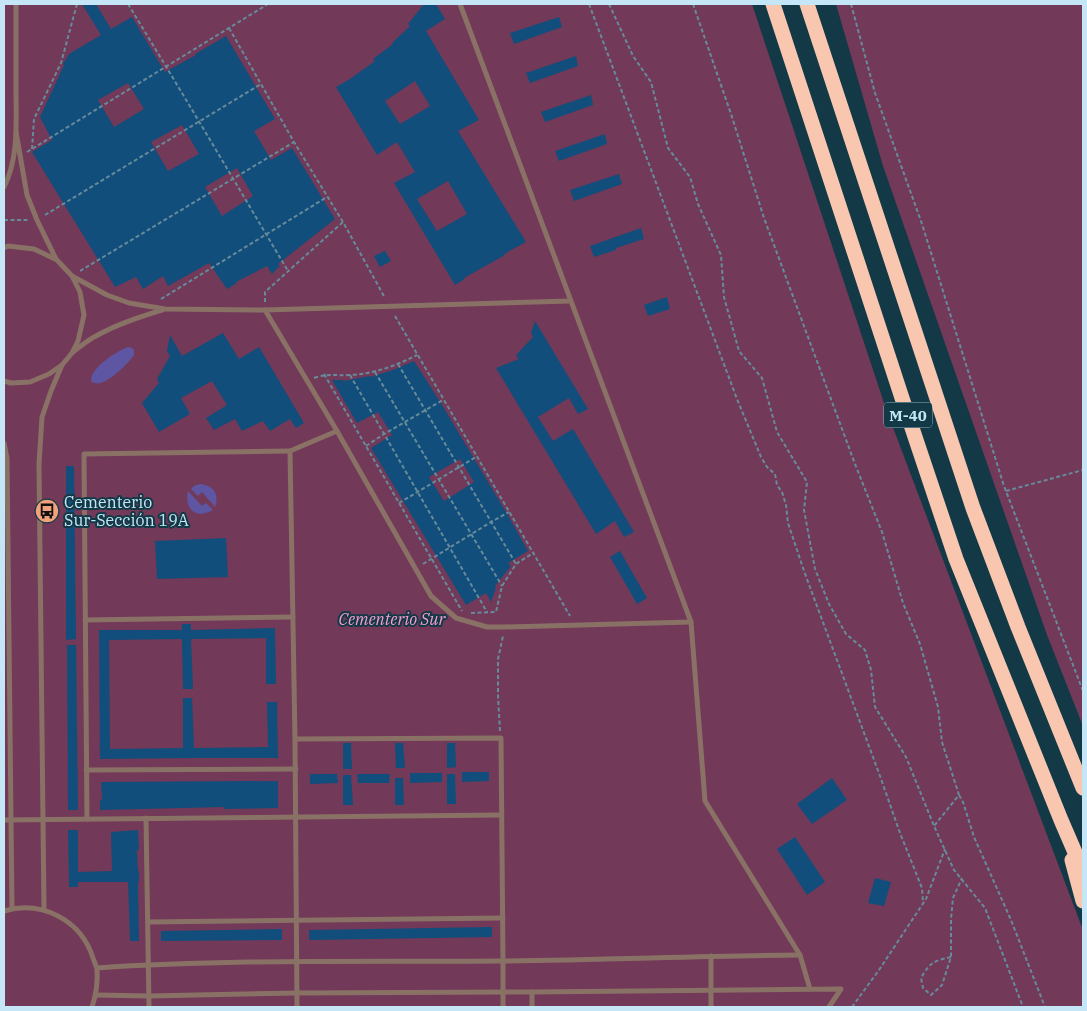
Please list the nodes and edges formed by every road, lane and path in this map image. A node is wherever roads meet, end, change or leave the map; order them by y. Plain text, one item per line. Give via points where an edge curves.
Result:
1 (16, 4) edge
2 (77, 4) edge
3 (128, 4) edge
4 (268, 4) edge
5 (460, 4) edge
6 (589, 4) edge
7 (609, 4) edge
8 (693, 4) edge
9 (773, 4) edge
10 (808, 4) edge
11 (851, 4) edge
12 (229, 28) junction
13 (166, 66) junction
14 (261, 84) junction
15 (200, 121) junction
16 (16, 132) junction
17 (294, 142) junction
18 (32, 149) junction
19 (20, 156) junction
20 (232, 179) junction
21 (4, 187) edge
22 (327, 196) junction
23 (4, 220) edge
24 (37, 220) junction
25 (343, 222) junction
26 (266, 234) junction
27 (4, 248) edge
28 (56, 260) junction
29 (288, 271) junction
30 (72, 276) junction
31 (570, 301) junction
32 (389, 306) junction
33 (149, 307) junction
34 (165, 310) junction
35 (265, 310) junction
36 (72, 353) junction
37 (417, 354) junction
38 (398, 364) junction
39 (62, 365) junction
40 (375, 372) junction
41 (324, 374) junction
42 (350, 375) junction
43 (306, 380) junction
44 (4, 382) edge
45 (444, 400) junction
46 (425, 410) junction
47 (405, 422) junction
48 (337, 431) junction
49 (384, 434) junction
50 (4, 443) edge
51 (366, 446) junction
52 (290, 451) junction
53 (477, 456) junction
54 (459, 467) junction
55 (1083, 470) edge
56 (439, 479) junction
57 (1006, 491) junction
58 (418, 492) junction
59 (399, 503) junction
60 (510, 512) junction
61 (491, 522) junction
62 (472, 534) junction
63 (450, 547) junction
64 (533, 553) junction
65 (6, 555) edge
66 (432, 559) junction
67 (516, 564) junction
68 (415, 568) junction
69 (502, 586) junction
70 (487, 612) junction
71 (293, 616) junction
72 (85, 620) junction
73 (691, 622) junction
74 (575, 625) junction
75 (506, 627) junction
76 (1083, 691) edge
77 (501, 738) junction
78 (295, 739) junction
79 (296, 769) junction
80 (86, 770) junction
81 (1083, 788) edge
82 (959, 795) junction
83 (502, 815) junction
84 (296, 817) junction
85 (146, 818) junction
86 (44, 819) junction
87 (87, 819) junction
88 (4, 820) edge
89 (12, 820) junction
90 (1061, 820) junction
91 (934, 826) junction
92 (944, 849) junction
93 (1083, 871) edge
94 (962, 878) junction
95 (1083, 901) edge
96 (923, 903) junction
97 (12, 909) junction
98 (44, 910) junction
99 (4, 911) edge
100 (502, 918) junction
101 (296, 921) junction
102 (148, 922) junction
103 (800, 955) junction
104 (711, 956) junction
105 (951, 957) junction
106 (296, 961) junction
107 (503, 961) junction
108 (148, 965) junction
109 (97, 968) junction
110 (810, 989) junction
111 (711, 990) junction
112 (502, 992) junction
113 (532, 992) junction
114 (297, 994) junction
115 (96, 995) junction
116 (149, 996) junction
117 (92, 1007) edge
118 (149, 1007) edge
119 (297, 1007) edge
120 (502, 1007) edge
121 (532, 1007) edge
122 (711, 1007) edge
123 (829, 1007) edge
124 (852, 1007) edge
125 (1023, 1007) edge
126 (1045, 1007) edge

1 - 16 lane
2 - 18 path via 61,63 34,120
3 - 13 path
4 - 12 path
5 - 31 lane
6 - 96 path via 738,399 761,457 775,474 782,492 788,524 804,571 922,888
7 - 91 path via 633,56 651,82 668,148 690,177 698,204 721,255 724,298 739,351 762,378 777,432 807,482 804,510 815,569 825,595 846,634 866,650 876,707 906,757
8 - 82 path via 764,218 882,532 938,706 942,742
9 - 90 highway, M-40 via 956,559
10 - 81 highway, M-40 via 973,508
11 - 57 path via 875,93 922,224
12 - 13 path
12 - 14 path
13 - 15 path
13 - 18 path
14 - 15 path
14 - 17 path
15 - 20 path
15 - 24 path
16 - 19 lane
16 - 21 lane via 13,160
17 - 20 path
17 - 22 path
18 - 19 path
19 - 24 lane via 27,195
20 - 26 path
20 - 30 path
22 - 25 path
22 - 26 path
23 - 24 path
24 - 28 lane
25 - 29 path
25 - 32 path
26 - 29 path
26 - 33 path
27 - 28 lane via 34,249
28 - 30 lane
29 - 35 path via 265,292
30 - 33 lane via 107,295
30 - 36 lane via 80,292 84,315
31 - 32 lane
31 - 73 lane
32 - 35 lane
32 - 37 path
33 - 34 lane
34 - 35 lane
34 - 36 lane via 109,329
35 - 43 lane
36 - 39 lane
37 - 38 path
37 - 45 path
38 - 40 path
38 - 46 path
39 - 44 lane via 30,382
39 - 86 lane via 42,417 39,464
40 - 42 path
40 - 47 path
41 - 42 path
41 - 43 path
41 - 51 path
42 - 49 path
43 - 48 lane
45 - 46 path
45 - 53 path
46 - 47 path
46 - 54 path
47 - 49 path
47 - 56 path
48 - 52 lane
48 - 68 lane
49 - 51 path
49 - 58 path
50 - 65 lane via 7,458
51 - 59 path
52 - 71 lane
52 - 72 lane via 84,454
53 - 54 path
53 - 60 path
54 - 56 path
54 - 61 path
55 - 57 path
56 - 58 path
56 - 62 path
57 - 76 path
58 - 59 path
58 - 63 path
59 - 66 path
60 - 61 path
60 - 64 path
61 - 62 path
61 - 67 path
62 - 63 path
62 - 69 path
63 - 66 path
63 - 70 path
64 - 67 path
64 - 74 path
65 - 89 lane
66 - 68 path
66 - 70 path via 464,614
67 - 69 path
68 - 75 lane via 430,596 456,618 488,627
69 - 70 path via 496,612
71 - 72 lane
71 - 78 lane
72 - 80 lane
73 - 74 lane
73 - 103 lane via 705,801
74 - 75 lane
75 - 77 path via 498,659
77 - 78 lane
77 - 83 lane
78 - 79 lane
79 - 80 lane
79 - 84 lane
80 - 87 lane
82 - 91 path
82 - 126 path
83 - 84 lane
83 - 100 lane
84 - 85 lane
84 - 101 lane
85 - 87 lane
85 - 102 lane
86 - 87 lane
86 - 89 lane
86 - 98 lane
88 - 89 lane
89 - 97 lane
90 - 93 highway, M-40
90 - 95 highway, M-40
91 - 92 path
92 - 94 path via 954,870
92 - 96 path
94 - 105 path via 953,898
94 - 125 path via 985,908
96 - 124 path
97 - 98 lane
97 - 99 lane
98 - 109 lane via 60,916 74,927 89,946
100 - 101 lane
100 - 107 lane
101 - 102 lane
101 - 106 lane
102 - 108 lane
103 - 104 lane
103 - 110 lane
104 - 107 lane
104 - 111 lane
105 - 105 path via 942,984 931,994 923,988 921,978 935,961
106 - 107 lane
106 - 108 lane
106 - 114 lane
107 - 112 lane
108 - 109 lane
108 - 116 lane
109 - 115 lane
110 - 111 lane
110 - 123 lane via 841,989
111 - 113 lane
111 - 122 lane
112 - 113 lane
112 - 114 lane
112 - 120 lane
113 - 121 lane
114 - 116 lane
114 - 119 lane
115 - 116 lane
115 - 117 lane
116 - 118 lane

